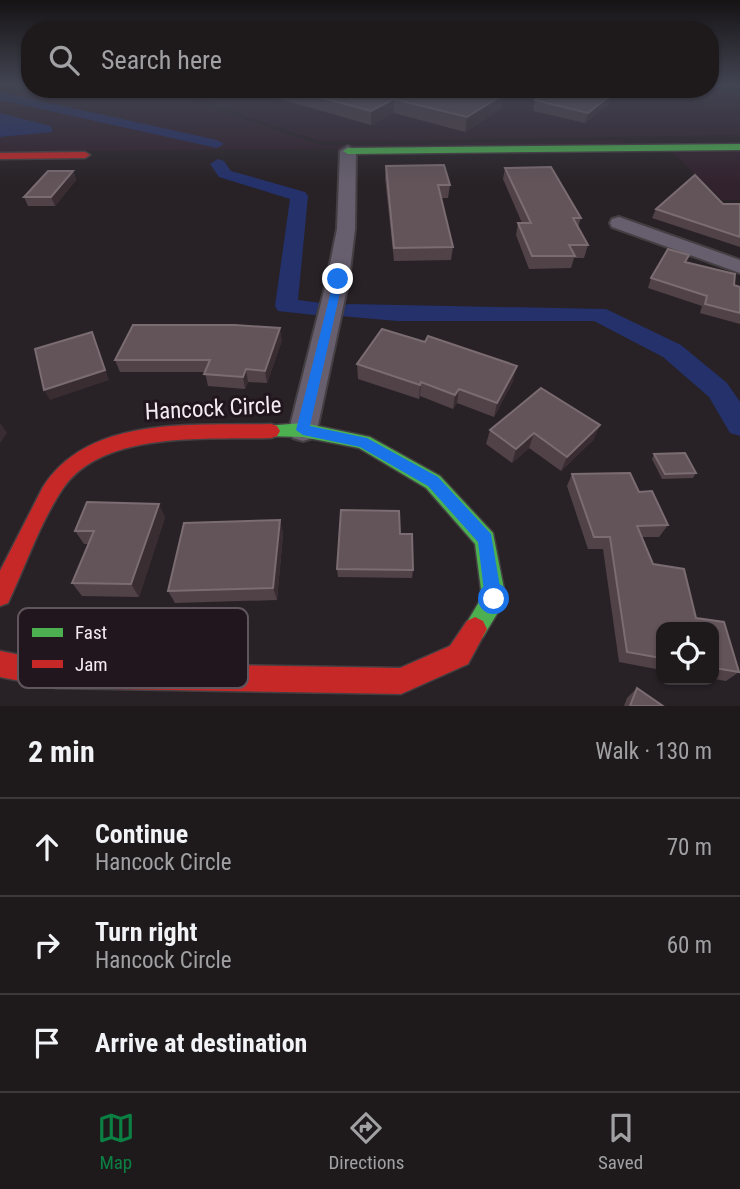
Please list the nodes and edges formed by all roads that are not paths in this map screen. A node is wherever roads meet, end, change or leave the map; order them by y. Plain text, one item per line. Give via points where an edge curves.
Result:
1 (740, 147) edge
2 (348, 151) joint
3 (85, 155) dead end
4 (0, 156) edge
5 (619, 223) dead end
6 (740, 267) edge
7 (303, 430) junction
8 (0, 595) edge
9 (0, 664) edge
10 (18, 667) edge
11 (248, 678) edge

1 - 2 street
2 - 7 street, Hancock Circle via 341,266
3 - 4 street
5 - 6 street
7 - 8 street, Hancock Circle via 139,437 83,455 59,478
7 - 11 street, Hancock Circle via 363,442 433,482 485,540 494,599 460,655 401,681
9 - 10 street, Hancock Circle

